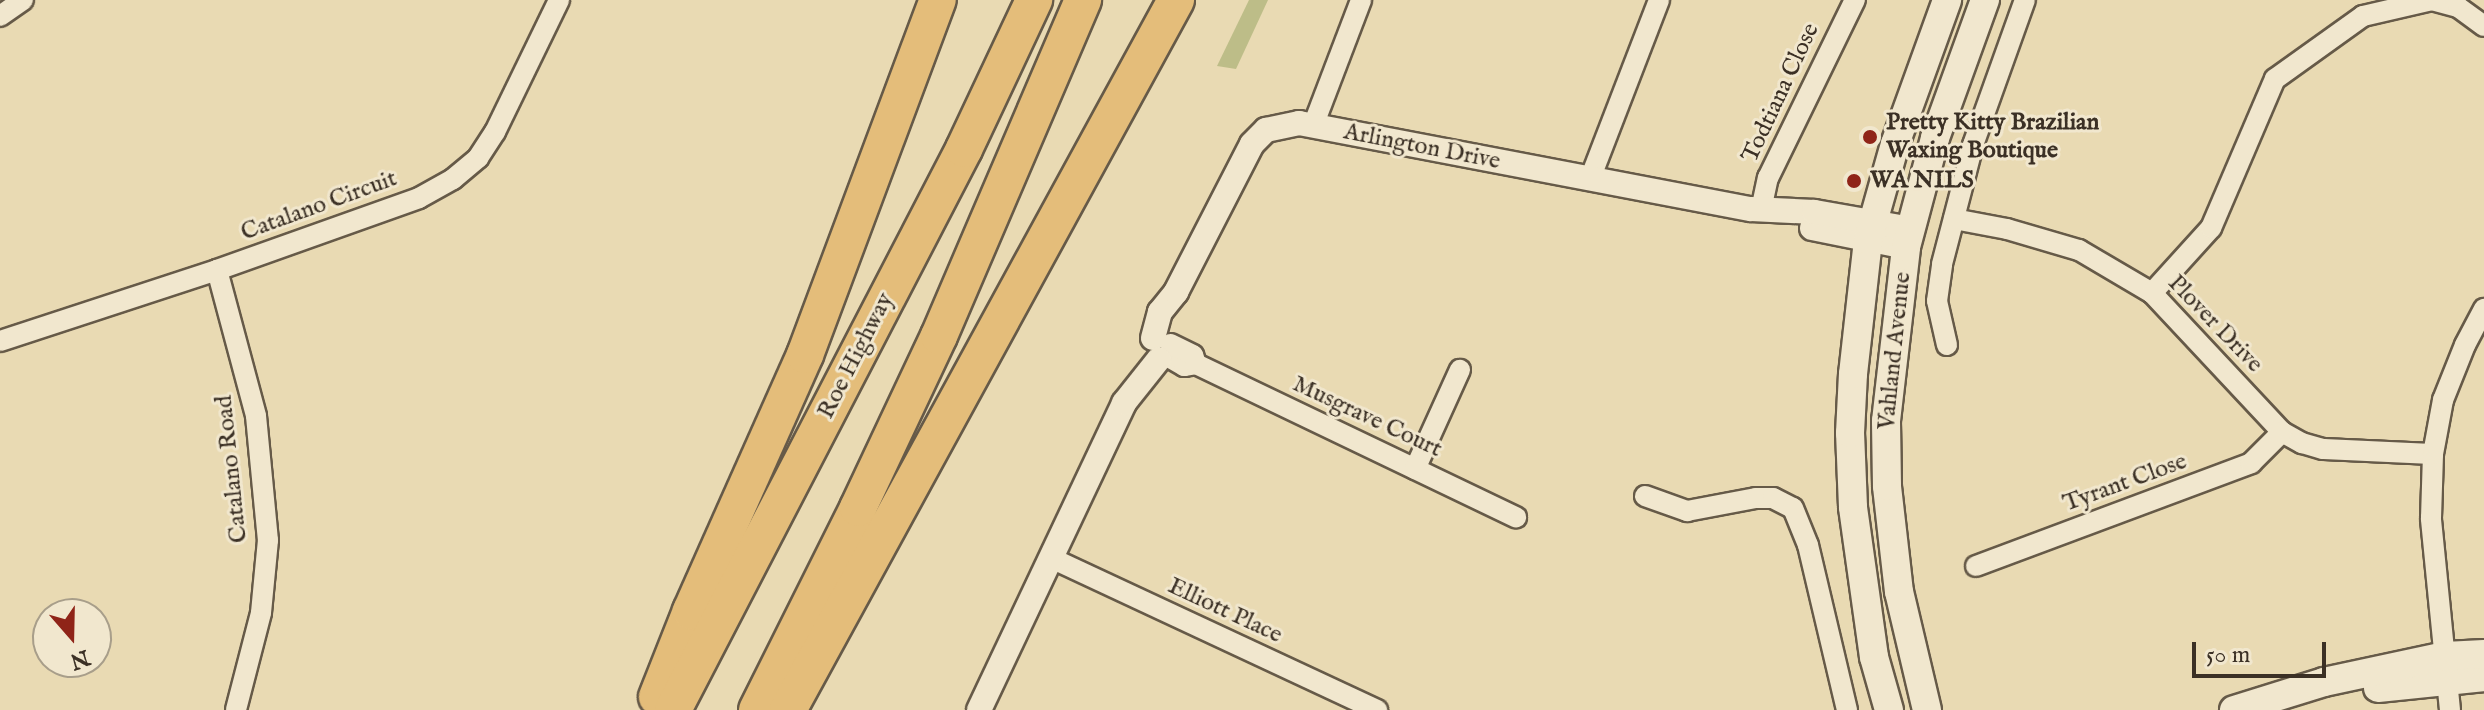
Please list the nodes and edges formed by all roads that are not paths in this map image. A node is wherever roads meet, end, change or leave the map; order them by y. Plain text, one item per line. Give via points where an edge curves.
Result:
1 (23, 0) edge
2 (559, 0) edge
3 (938, 0) edge
4 (1034, 0) edge
5 (1083, 0) edge
6 (1176, 0) edge
7 (1361, 0) edge
8 (1659, 0) edge
9 (1855, 0) edge
10 (1947, 0) edge
11 (1985, 0) edge
12 (2025, 0) edge
13 (0, 16) edge
14 (2484, 26) edge
15 (1313, 126) junction
16 (1590, 179) junction
17 (1761, 210) junction
18 (1954, 219) junction
19 (1870, 231) junction
20 (1908, 238) junction
21 (217, 270) junction
22 (2152, 293) junction
23 (2484, 309) edge
24 (0, 341) edge
25 (1947, 345) dead end
26 (2465, 345) junction
27 (1161, 348) junction
28 (2484, 353) edge
29 (1460, 370) dead end
30 (2282, 432) junction
31 (2433, 454) junction
32 (1415, 469) junction
33 (1645, 496) dead end
34 (1516, 517) dead end
35 (1051, 558) junction
36 (1976, 566) dead end
37 (2484, 654) edge
38 (2446, 668) junction
39 (2484, 677) edge
40 (979, 708) edge
41 (236, 710) edge
42 (652, 710) edge
43 (673, 710) edge
44 (757, 710) edge
45 (788, 710) edge
46 (1377, 710) edge
47 (1847, 710) edge
48 (1889, 710) edge
49 (1927, 710) edge
50 (2234, 710) edge
51 (2291, 710) edge
52 (2450, 710) edge

1 - 13 street
2 - 21 street, Catalano Circuit via 495,132 478,158 453,179 419,198
3 - 42 highway via 805,355
4 - 43 highway, Roe Highway via 964,149
5 - 44 highway via 939,336
6 - 45 highway
7 - 15 street
8 - 16 street
9 - 17 street, Todtiana Close via 1768,178
10 - 19 main road, Vahland Avenue
11 - 20 main road, Vahland Avenue via 1935,138
12 - 18 street via 1973,145
14 - 22 street via 2458,7 2432,0 2363,16 2275,79 2211,228
15 - 16 street, Arlington Drive
15 - 27 street, Arlington Drive via 1299,123 1266,130 1252,144 1176,292 1160,312
16 - 17 street, Arlington Drive
17 - 19 street, Arlington Drive via 1804,227
18 - 22 street, Plover Drive via 2079,250
18 - 25 street via 1937,301
19 - 20 street, Arlington Drive
19 - 48 main road, Vahland Avenue via 1853,374 1852,492 1866,612
20 - 49 main road, Vahland Avenue via 1886,421 1887,486 1899,592
21 - 24 street, Catalano Circuit
21 - 41 street, Catalano Road via 256,416 268,540 261,613
22 - 30 street, Plover Drive
23 - 26 street
26 - 28 street
26 - 31 street via 2443,400
27 - 32 street, Musgrave Court via 1184,366 1196,364
27 - 35 street, Arlington Drive via 1124,403
29 - 32 street
30 - 31 street, Plover Drive via 2323,449
30 - 36 street, Tyrant Close via 2251,463
31 - 38 street via 2431,518
32 - 34 street, Musgrave Court
33 - 47 street via 1687,511 1756,498 1773,498 1793,508 1808,545
35 - 40 street, Arlington Drive
35 - 46 street, Elliott Place
37 - 38 main road
38 - 39 main road
38 - 50 main road via 2324,682
38 - 51 main road
38 - 52 street

